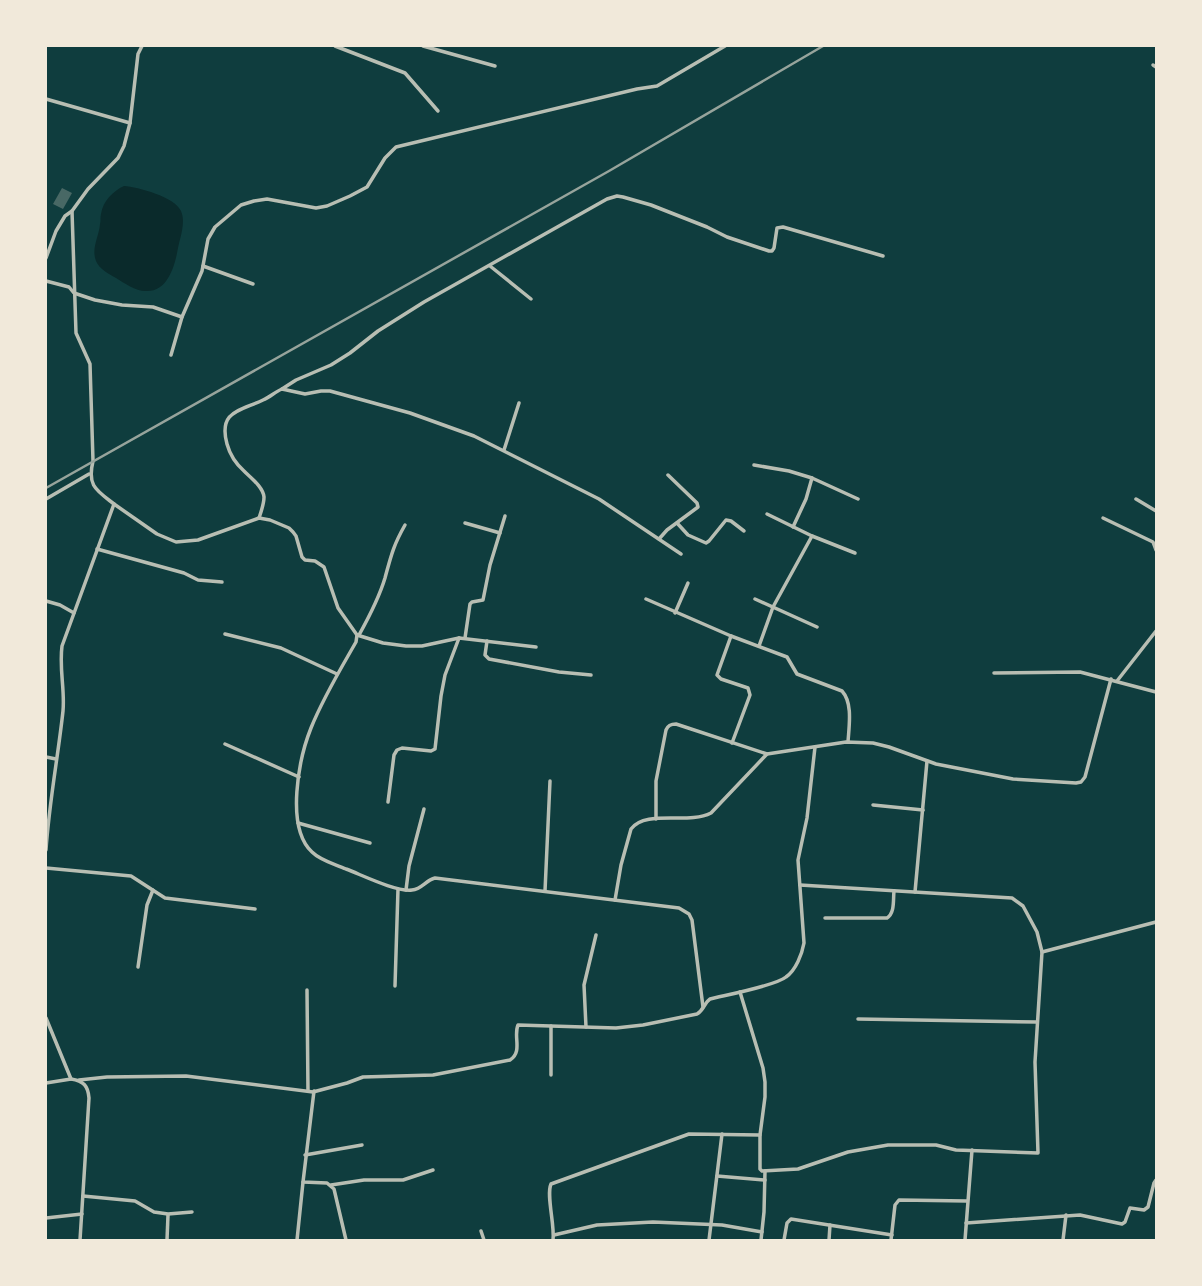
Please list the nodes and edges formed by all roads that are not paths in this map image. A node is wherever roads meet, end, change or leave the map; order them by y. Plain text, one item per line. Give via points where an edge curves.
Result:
1 (142, 46) edge
2 (335, 46) edge
3 (423, 46) edge
4 (725, 46) edge
5 (495, 66) dead end
6 (46, 100) edge
7 (438, 111) dead end
8 (130, 123) junction
9 (72, 211) junction
10 (883, 256) dead end
11 (46, 258) edge
12 (203, 266) junction
13 (490, 266) junction
14 (46, 281) edge
15 (253, 284) dead end
16 (74, 293) junction
17 (531, 299) dead end
18 (182, 317) junction
19 (171, 355) dead end
20 (282, 390) junction
21 (519, 403) dead end
22 (504, 450) junction
23 (754, 465) dead end
24 (90, 474) junction
25 (668, 475) dead end
26 (812, 478) junction
27 (46, 499) edge
28 (858, 499) dead end
29 (1136, 499) dead end
30 (114, 504) junction
31 (1157, 511) edge
32 (767, 514) dead end
33 (505, 516) dead end
34 (259, 518) junction
35 (1102, 518) dead end
36 (465, 523) dead end
37 (677, 523) junction
38 (405, 525) dead end
39 (793, 527) junction
40 (744, 531) dead end
41 (500, 533) junction
42 (812, 536) junction
43 (659, 539) junction
44 (97, 549) junction
45 (1157, 550) edge
46 (855, 553) dead end
47 (681, 554) dead end
48 (222, 582) dead end
49 (688, 583) dead end
50 (646, 599) dead end
51 (755, 599) dead end
52 (46, 601) edge
53 (773, 607) junction
54 (74, 613) junction
55 (675, 613) junction
56 (817, 627) dead end
57 (1157, 631) edge
58 (225, 634) dead end
59 (358, 635) junction
60 (731, 636) junction
61 (458, 638) junction
62 (465, 638) junction
63 (487, 641) junction
64 (759, 646) junction
65 (536, 647) dead end
66 (994, 673) dead end
67 (337, 674) junction
68 (592, 674) dead end
69 (1111, 679) junction
70 (1117, 681) junction
71 (1157, 692) edge
72 (848, 742) junction
73 (732, 743) junction
74 (225, 744) dead end
75 (815, 747) junction
76 (766, 754) junction
77 (46, 757) edge
78 (56, 759) junction
79 (927, 761) junction
80 (299, 777) junction
81 (550, 781) dead end
82 (388, 802) dead end
83 (873, 804) dead end
84 (425, 809) dead end
85 (923, 810) junction
86 (656, 819) junction
87 (298, 823) junction
88 (370, 843) dead end
89 (46, 850) edge
90 (46, 868) edge
91 (800, 885) junction
92 (398, 889) junction
93 (153, 890) junction
94 (406, 890) junction
95 (545, 891) junction
96 (894, 891) junction
97 (915, 892) junction
98 (615, 900) junction
99 (255, 909) dead end
100 (825, 918) dead end
101 (1157, 922) edge
102 (596, 935) dead end
103 (1042, 952) junction
104 (138, 967) dead end
105 (395, 986) dead end
106 (307, 990) dead end
107 (740, 992) junction
108 (703, 1007) junction
109 (46, 1018) edge
110 (858, 1019) dead end
111 (1037, 1022) junction
112 (551, 1026) junction
113 (586, 1027) junction
114 (551, 1075) dead end
115 (71, 1079) junction
116 (79, 1080) junction
117 (46, 1083) edge
118 (308, 1091) junction
119 (314, 1091) junction
120 (722, 1134) junction
121 (760, 1135) junction
122 (362, 1145) dead end
123 (972, 1150) junction
124 (305, 1155) junction
125 (433, 1170) dead end
126 (765, 1171) junction
127 (717, 1176) junction
128 (765, 1180) junction
129 (1157, 1180) edge
130 (303, 1182) junction
131 (331, 1185) junction
132 (83, 1196) junction
133 (967, 1201) junction
134 (192, 1212) dead end
135 (82, 1214) junction
136 (168, 1214) junction
137 (1066, 1215) junction
138 (46, 1219) edge
139 (966, 1223) junction
140 (830, 1224) junction
141 (711, 1225) junction
142 (481, 1231) dead end
143 (762, 1231) junction
144 (892, 1235) junction
145 (554, 1238) edge
146 (80, 1241) edge
147 (167, 1241) edge
148 (297, 1241) edge
149 (346, 1241) edge
150 (484, 1241) edge
151 (709, 1241) edge
152 (761, 1241) edge
153 (785, 1241) edge
154 (829, 1241) edge
155 (891, 1241) edge
156 (965, 1241) edge
157 (1063, 1241) edge

1 - 8 street
2 - 7 street via 405,73
3 - 5 street
4 - 12 street via 657,86 396,147 367,187 327,206 267,199 247,202 215,227
6 - 8 street
8 - 9 street via 118,158
9 - 11 street via 65,216
9 - 16 street
10 - 13 street via 783,227 777,228 774,248 769,251 651,205 617,197
12 - 15 street
12 - 18 street
13 - 17 street
13 - 20 street via 424,302 331,365
14 - 16 street
16 - 18 street
16 - 24 street via 76,333 90,364
18 - 19 street
20 - 22 street via 305,394 325,390 351,397 410,413
20 - 34 street via 240,409 225,422 235,463 262,489
21 - 22 street
22 - 43 street via 599,499
23 - 26 street
24 - 27 street
24 - 30 street via 96,491
25 - 37 street via 698,508
26 - 28 street
26 - 39 street
29 - 31 street
30 - 34 street via 176,542 198,540
30 - 44 street
32 - 39 street
33 - 41 street
34 - 59 street via 289,528 302,558 324,567 338,608
35 - 45 street via 1153,542
36 - 41 street
37 - 40 street via 688,535 706,543 726,520
37 - 43 street
38 - 59 street via 394,544 373,610
39 - 42 street
41 - 62 street via 483,600 470,604
42 - 46 street
42 - 53 street
43 - 47 street
44 - 48 street via 198,580
44 - 54 street
49 - 55 street
50 - 55 street
51 - 53 street
52 - 54 street
53 - 56 street
53 - 64 street
54 - 78 street via 61,654 63,709
55 - 60 street
57 - 70 street
58 - 67 street via 281,648
59 - 61 street via 406,646
59 - 67 street
60 - 64 street
60 - 73 street via 718,675 748,688 750,695
61 - 62 street
61 - 82 street via 445,675 435,749 397,750
62 - 63 street
63 - 65 street
63 - 68 street via 485,655 489,659
64 - 72 street via 787,657 801,676 844,693
66 - 69 street via 1080,672
67 - 80 street via 310,730
69 - 70 street
69 - 79 street via 1081,782 1013,779
70 - 71 street
72 - 75 street
72 - 79 street via 873,743
73 - 76 street
73 - 86 street via 676,724 667,726 656,781
74 - 80 street
75 - 76 street
75 - 91 street via 798,860
76 - 86 street via 711,813 692,819
77 - 78 street
78 - 89 street
79 - 85 street
80 - 87 street
81 - 95 street
83 - 85 street
84 - 94 street
85 - 97 street
86 - 98 street via 640,821 631,829
87 - 88 street
87 - 92 street via 313,854
90 - 93 street via 131,876
91 - 96 street
91 - 107 street via 802,954 786,978
92 - 94 street
92 - 105 street
93 - 99 street via 172,900
93 - 104 street
94 - 95 street via 419,889 435,878
95 - 98 street
96 - 97 street
96 - 100 street via 887,918
97 - 103 street via 1012,898 1023,906
98 - 108 street via 679,908 689,914
101 - 103 street
102 - 113 street via 584,985
103 - 111 street
106 - 118 street
107 - 108 street via 710,999
107 - 121 street via 764,1075
108 - 113 street via 697,1014 643,1025
109 - 115 street
110 - 111 street
111 - 123 street via 1038,1153
112 - 113 street
112 - 114 street
112 - 119 street via 517,1026 517,1053 510,1060 433,1075 363,1077
115 - 116 street
115 - 117 street
116 - 118 street via 186,1076
116 - 132 street via 88,1088 89,1098
118 - 119 street
119 - 124 street
120 - 121 street
120 - 127 street
120 - 145 street via 689,1134 551,1184
121 - 126 street via 760,1169
122 - 124 street
123 - 126 street via 888,1145 801,1168
123 - 133 street
124 - 130 street
125 - 131 street via 403,1180
126 - 128 street
127 - 128 street
127 - 141 street
128 - 143 street
129 - 137 street via 1147,1209 1130,1208 1122,1224
130 - 131 street
130 - 148 street
131 - 149 street
132 - 135 street
132 - 136 street via 135,1201 150,1211
133 - 139 street
133 - 144 street via 899,1200
134 - 136 street
135 - 138 street
135 - 146 street
136 - 147 street
137 - 139 street
137 - 157 street
139 - 156 street
140 - 144 street
140 - 153 street via 789,1219
140 - 154 street
141 - 143 street
141 - 145 street via 597,1225
141 - 151 street
142 - 150 street
143 - 152 street
144 - 155 street

